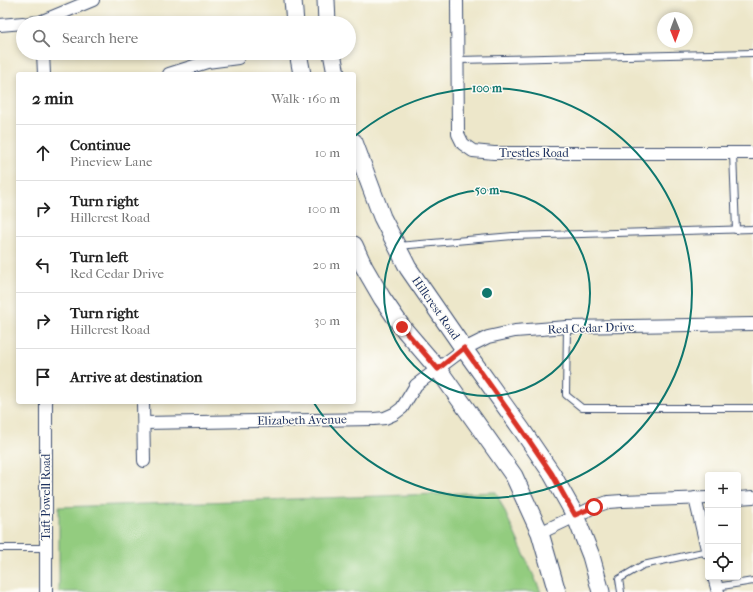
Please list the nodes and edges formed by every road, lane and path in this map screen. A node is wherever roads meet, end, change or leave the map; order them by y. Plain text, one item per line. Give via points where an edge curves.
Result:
1 (93, 0) edge
2 (292, 0) edge
3 (326, 0) edge
4 (457, 0) edge
5 (53, 16) edge
6 (294, 16) edge
7 (327, 16) edge
8 (16, 24) edge
9 (0, 25) edge
10 (753, 53) edge
11 (43, 60) edge
12 (222, 60) edge
13 (299, 60) edge
14 (333, 60) edge
15 (458, 60) junction
16 (200, 69) edge
17 (44, 72) edge
18 (181, 72) edge
19 (302, 72) edge
20 (336, 72) edge
21 (356, 147) edge
22 (753, 153) edge
23 (733, 154) junction
24 (736, 230) junction
25 (753, 230) edge
26 (396, 246) junction
27 (356, 249) edge
28 (753, 324) edge
29 (567, 327) junction
30 (464, 348) junction
31 (438, 369) junction
32 (46, 404) edge
33 (143, 404) edge
34 (753, 408) edge
35 (144, 423) junction
36 (144, 461) dead end
37 (753, 497) edge
38 (695, 498) junction
39 (705, 498) edge
40 (741, 498) edge
41 (575, 515) junction
42 (540, 532) junction
43 (706, 544) edge
44 (0, 548) edge
45 (46, 548) junction
46 (705, 553) edge
47 (753, 581) edge
48 (716, 585) edge
49 (46, 592) edge
50 (557, 592) edge
51 (601, 592) edge
52 (621, 592) edge

1 - 5 street
2 - 6 main road
3 - 7 main road
4 - 15 street, Trestles Road
8 - 9 street
10 - 15 lane
11 - 17 street
12 - 16 street via 207,62
13 - 19 main road
14 - 20 main road
15 - 23 street, Trestles Road via 458,134 463,144 473,151
16 - 18 street
21 - 26 main road, Hillcrest Road via 382,217
22 - 23 street, Trestles Road
23 - 24 lane
24 - 25 lane
24 - 26 lane via 513,236
26 - 30 main road, Hillcrest Road via 408,268
27 - 31 main road via 382,298 402,327
28 - 29 street, Red Cedar Drive
29 - 30 street, Red Cedar Drive via 515,331 488,337
29 - 34 lane via 566,395 582,408
30 - 31 street, Red Cedar Drive
30 - 41 main road, Hillcrest Road via 552,474
31 - 35 street, Elizabeth Avenue via 416,385 402,408 385,418
31 - 42 main road via 514,476
32 - 45 street, Taft Powell Road
33 - 35 street
35 - 36 street
37 - 40 street
38 - 39 street
38 - 41 street via 608,502
38 - 43 street
41 - 42 street
41 - 51 main road, Hillcrest Road via 591,556
42 - 50 main road
44 - 45 lane
45 - 49 street, Taft Powell Road
46 - 52 lane via 643,565 619,578
47 - 48 lane

